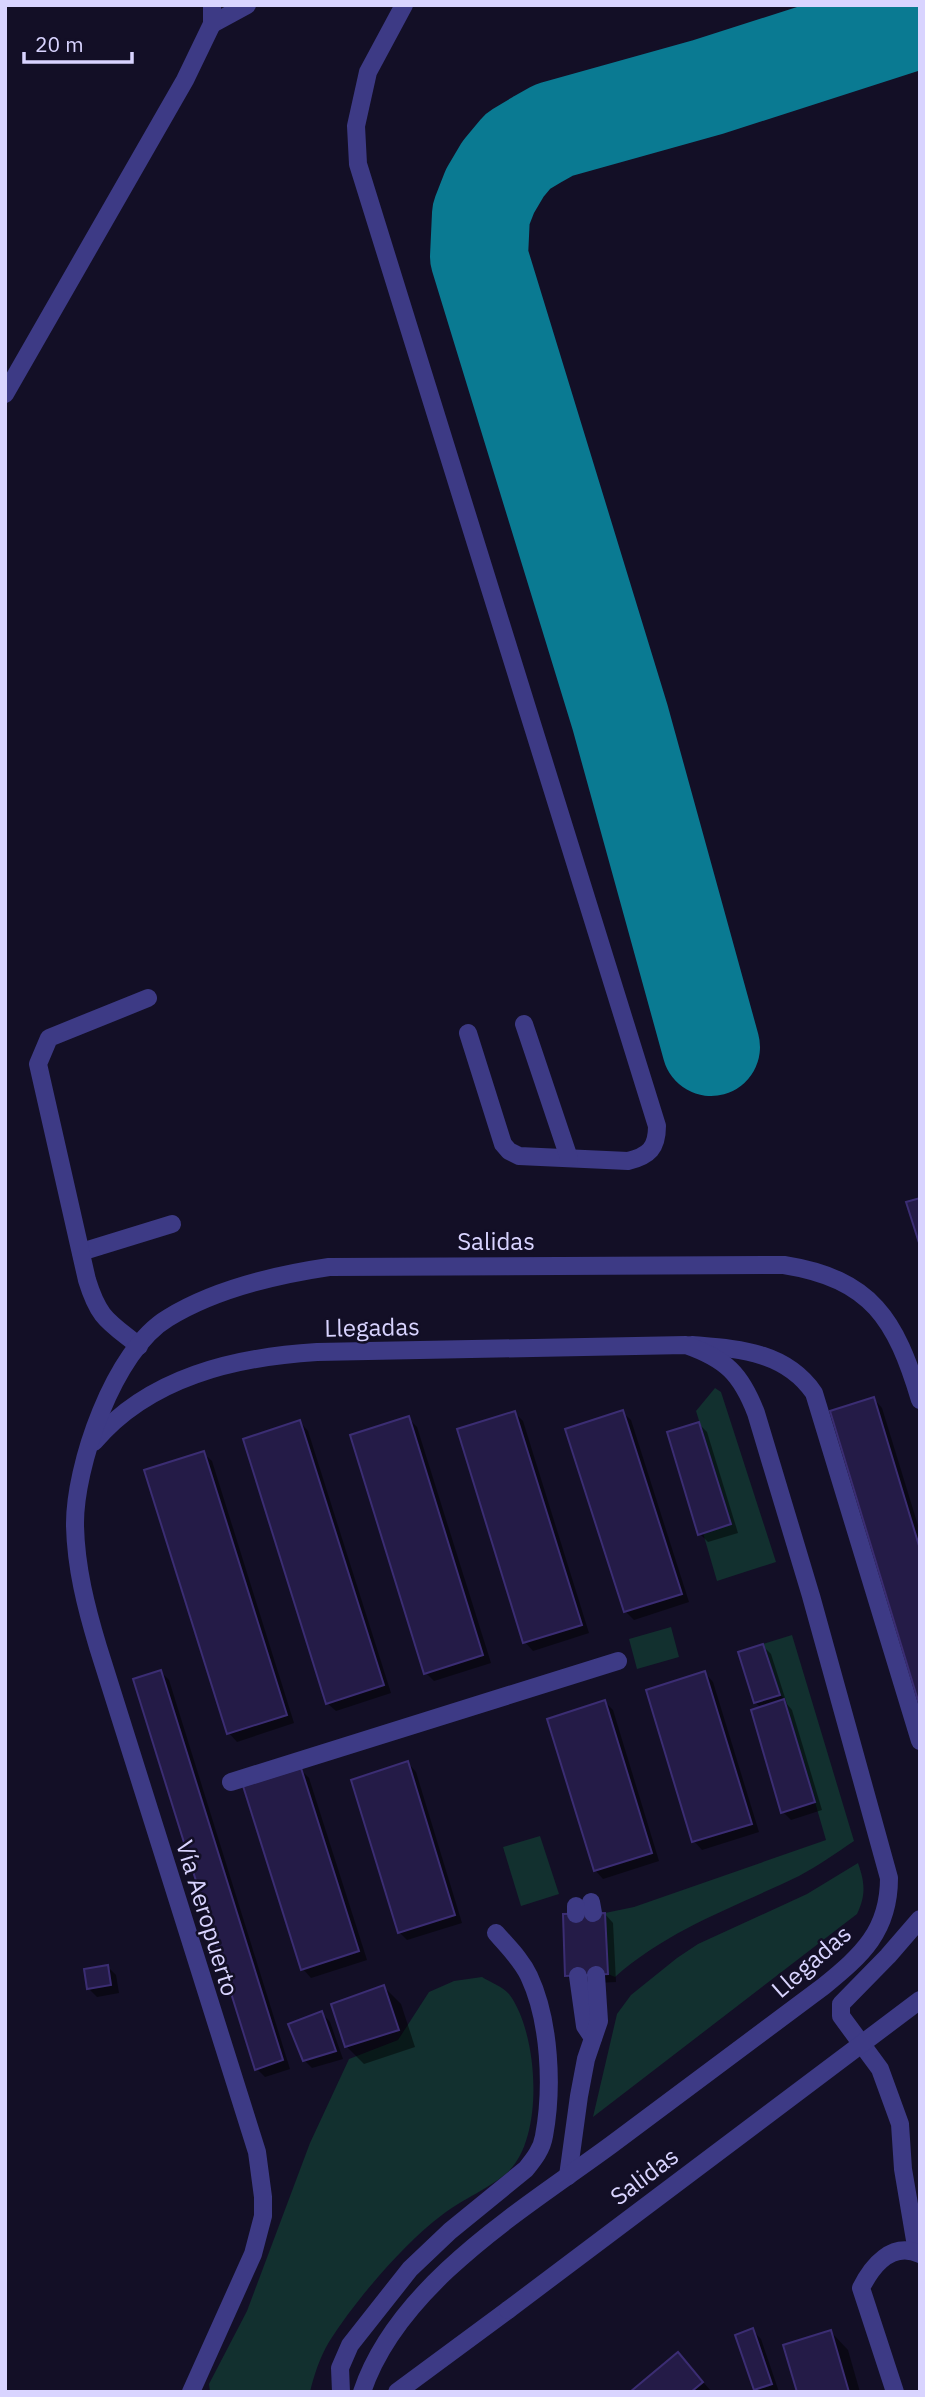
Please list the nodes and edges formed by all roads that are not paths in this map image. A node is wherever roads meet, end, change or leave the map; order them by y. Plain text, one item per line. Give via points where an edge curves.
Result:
1 (212, 5) edge
2 (247, 5) edge
3 (404, 5) edge
4 (212, 24) junction
5 (5, 394) edge
6 (148, 998) dead end
7 (524, 1024) dead end
8 (468, 1033) dead end
9 (569, 1158) junction
10 (172, 1224) dead end
11 (81, 1252) junction
12 (686, 1345) junction
13 (139, 1346) junction
14 (920, 1400) edge
15 (88, 1450) junction
16 (618, 1661) dead end
17 (920, 1741) edge
18 (231, 1782) dead end
19 (920, 1919) edge
20 (496, 1933) dead end
21 (587, 1975) dead end
22 (920, 2000) edge
23 (568, 2176) junction
24 (918, 2253) edge
25 (193, 2390) edge
26 (341, 2392) edge
27 (362, 2392) edge
28 (397, 2392) edge
29 (895, 2392) edge

1 - 4 street
2 - 4 street
3 - 9 street via 368,72 356,126 358,164 657,1126 657,1139 642,1157 628,1161
4 - 5 street via 185,80
6 - 11 street via 49,1038 38,1063
7 - 9 street
8 - 9 street via 503,1144 519,1156
10 - 11 street
11 - 13 street via 102,1317
12 - 15 street, Llegadas via 317,1352 266,1357 205,1371 155,1391 106,1428
12 - 17 street, Llegadas via 734,1348 770,1357 789,1367 814,1392
12 - 23 street, Llegadas via 718,1358 734,1372 756,1413 889,1878 886,1912 875,1936 852,1964
13 - 14 street, Salidas via 165,1319 214,1295 308,1270 358,1265 783,1265 838,1279 866,1298 898,1337
13 - 15 street, Salidas via 112,1387
15 - 25 street, Vía Aeropuerto via 75,1527 85,1603 262,2178 263,2216 253,2254
16 - 18 street
19 - 24 street, Llegadas via 841,2004 841,2016 880,2069 900,2124
20 - 26 street via 528,1974 544,2028 549,2074 544,2138 526,2169 426,2253 373,2315 350,2345 340,2368
21 - 23 street via 599,2021 576,2114
22 - 28 street, Salidas, bridge
23 - 27 street, Llegadas via 487,2236 421,2297 377,2356
24 - 29 street via 887,2255 871,2268 861,2288

